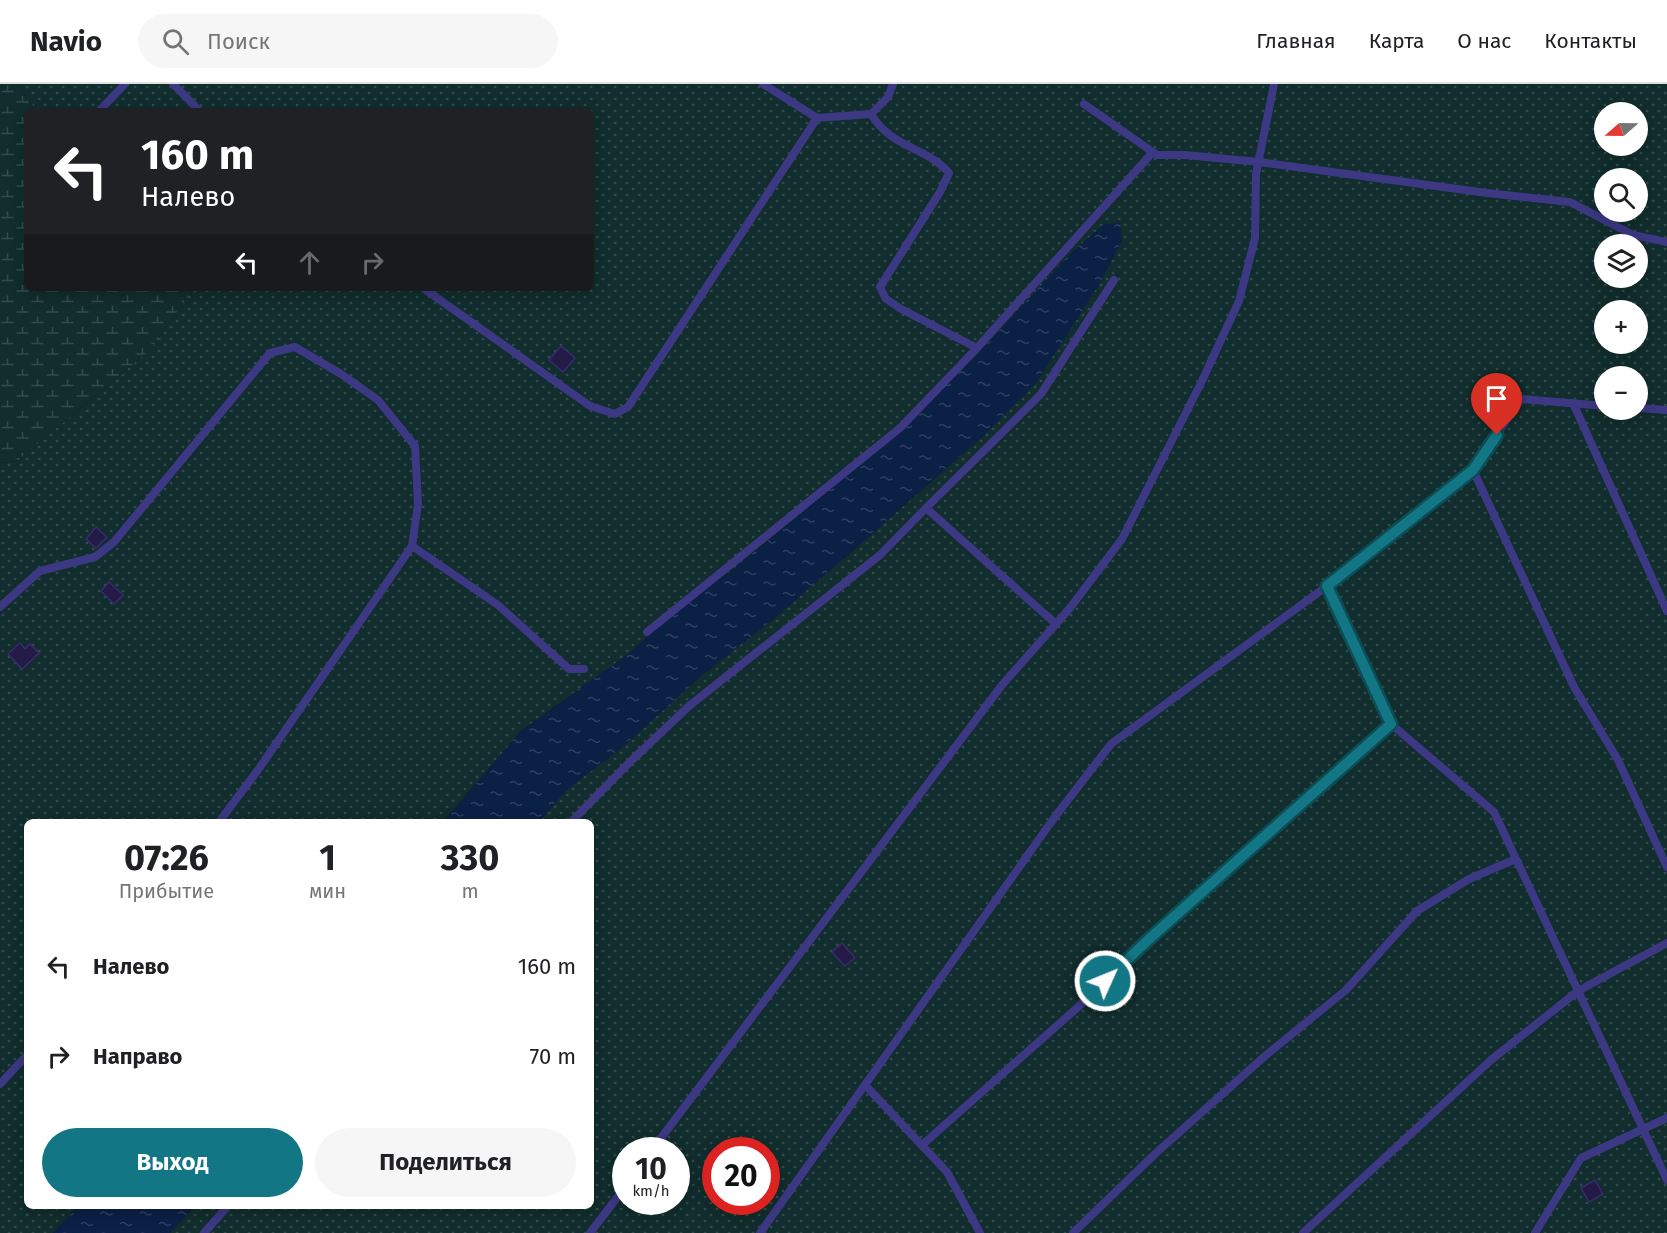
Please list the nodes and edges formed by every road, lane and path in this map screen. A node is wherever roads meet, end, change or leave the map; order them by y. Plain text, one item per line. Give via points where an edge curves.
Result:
1 (125, 84) edge
2 (174, 84) edge
3 (763, 84) edge
4 (894, 84) edge
5 (1274, 84) edge
6 (1084, 104) dead end
7 (102, 108) edge
8 (197, 108) edge
9 (871, 114) junction
10 (817, 118) junction
11 (1153, 152) junction
12 (1259, 162) junction
13 (1667, 242) edge
14 (1114, 280) dead end
15 (427, 291) edge
16 (977, 348) junction
17 (1573, 403) junction
18 (1594, 405) edge
19 (1648, 409) edge
20 (1667, 410) edge
21 (1473, 470) junction
22 (926, 508) junction
23 (412, 546) junction
24 (1327, 586) junction
25 (0, 607) edge
26 (1667, 611) edge
27 (1056, 624) junction
28 (647, 632) dead end
29 (584, 669) dead end
30 (1391, 724) junction
31 (221, 819) edge
32 (574, 819) edge
33 (1516, 860) junction
34 (1667, 867) edge
35 (1667, 943) edge
36 (1578, 991) junction
37 (24, 1057) edge
38 (0, 1084) edge
39 (865, 1085) junction
40 (1667, 1118) edge
41 (1643, 1130) junction
42 (662, 1137) edge
43 (922, 1145) junction
44 (1667, 1180) edge
45 (612, 1204) edge
46 (225, 1209) edge
47 (204, 1233) edge
48 (590, 1233) edge
49 (760, 1233) edge
50 (980, 1233) edge
51 (1073, 1233) edge
52 (1303, 1233) edge
53 (1535, 1233) edge

1 - 7 lane
2 - 8 lane
3 - 10 lane
4 - 9 lane via 888,97
5 - 12 lane
6 - 11 lane
9 - 10 lane
9 - 16 lane via 900,144 941,163 949,173 880,287 886,298 901,309
10 - 15 lane via 628,407 615,414 590,406
11 - 12 lane
11 - 16 lane
12 - 13 lane via 1570,202 1633,236
12 - 27 lane via 1255,238 1239,301 1122,539
14 - 22 lane via 1041,394
16 - 28 lane via 900,428
17 - 18 lane
17 - 21 lane via 1521,399
17 - 26 lane
19 - 20 lane
21 - 24 lane
21 - 34 lane via 1574,687 1618,760
22 - 27 lane
22 - 32 lane via 880,555 690,706
23 - 25 lane via 418,504 415,446 378,400 295,347 270,353 114,542 95,557 40,571
23 - 29 lane via 498,605 569,669
23 - 31 lane
24 - 30 lane
24 - 39 lane via 1111,744
27 - 42 lane via 1002,685
30 - 33 lane via 1494,812
30 - 43 lane
33 - 36 lane
33 - 51 lane via 1469,879 1417,911 1346,990 1156,1153
35 - 36 lane
36 - 41 lane
36 - 52 lane via 1491,1060
37 - 38 lane
39 - 43 lane
39 - 49 lane
40 - 41 lane
41 - 44 lane
41 - 53 lane via 1581,1158
43 - 50 lane via 947,1172
45 - 48 lane
46 - 47 lane

